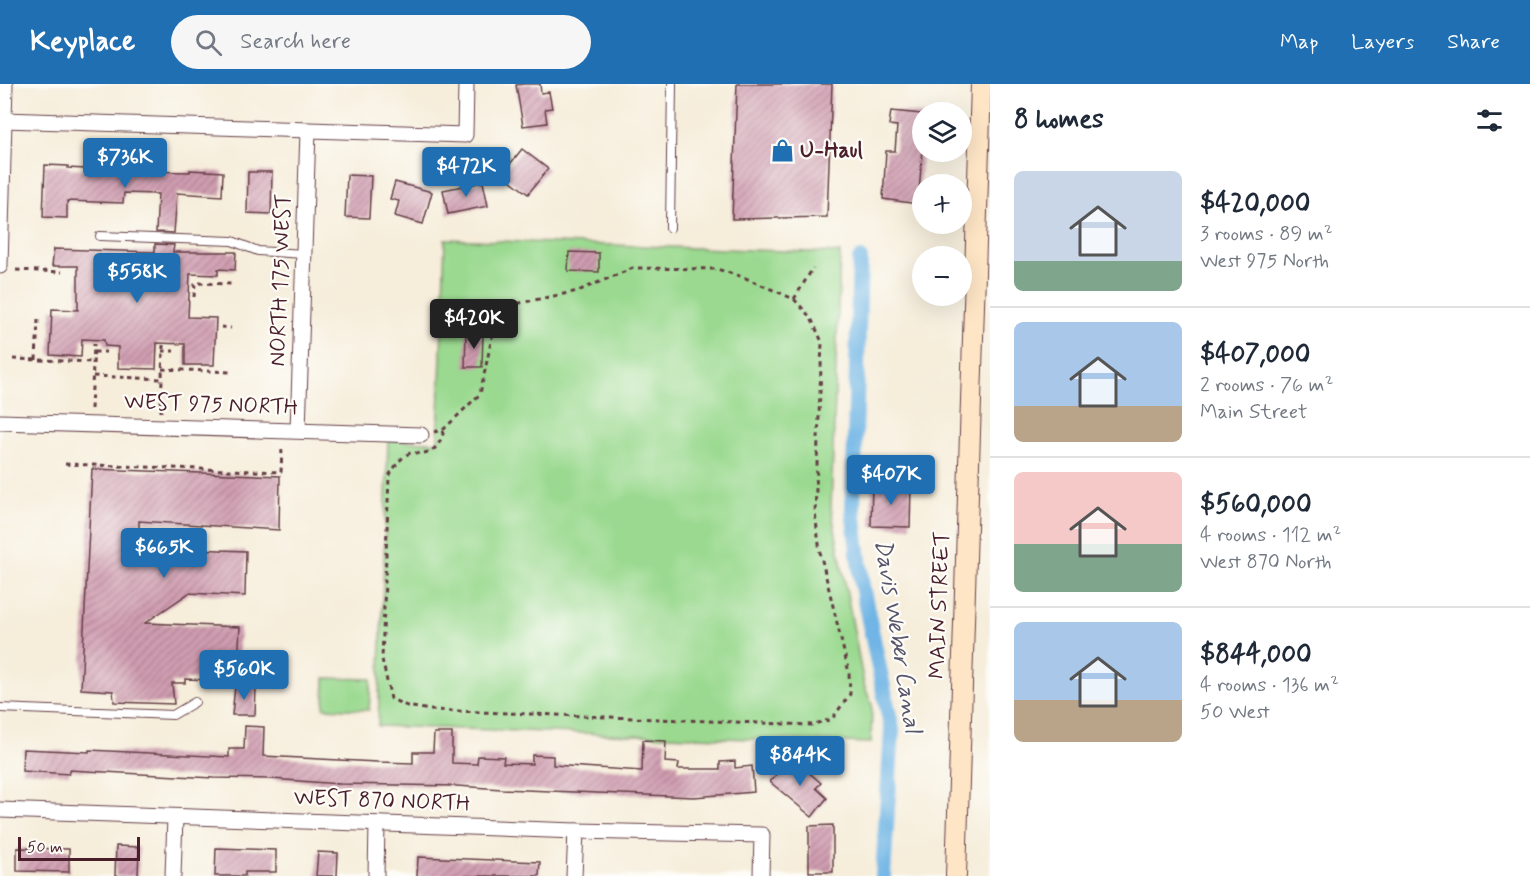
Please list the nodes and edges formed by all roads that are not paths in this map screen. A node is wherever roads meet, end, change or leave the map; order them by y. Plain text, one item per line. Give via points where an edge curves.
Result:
1 (6, 84) edge
2 (466, 84) edge
3 (672, 84) edge
4 (981, 84) edge
5 (4, 120) junction
6 (308, 131) junction
7 (670, 228) dead end
8 (100, 236) dead end
9 (304, 254) junction
10 (0, 266) edge
11 (0, 422) edge
12 (298, 430) junction
13 (421, 435) road end
14 (195, 702) dead end
15 (0, 708) edge
16 (0, 810) edge
17 (175, 817) junction
18 (377, 824) junction
19 (576, 831) junction
20 (173, 876) edge
21 (376, 876) edge
22 (574, 876) edge
23 (761, 876) edge
24 (956, 876) edge

1 - 5 street
2 - 6 street via 465,135
3 - 7 lane
4 - 24 main road, MAIN STREET
5 - 6 street
5 - 10 street
6 - 9 street, NORTH 175 WEST
8 - 9 lane via 232,241 258,251
9 - 12 street, NORTH 175 WEST
11 - 12 street, WEST 975 NORTH
12 - 13 street, WEST 975 NORTH
14 - 15 lane via 173,715
16 - 17 street, WEST 870 NORTH
17 - 18 street, WEST 870 NORTH
17 - 20 street
18 - 19 street, WEST 870 NORTH
18 - 21 street
19 - 22 street
19 - 23 street, WEST 870 NORTH via 762,836

